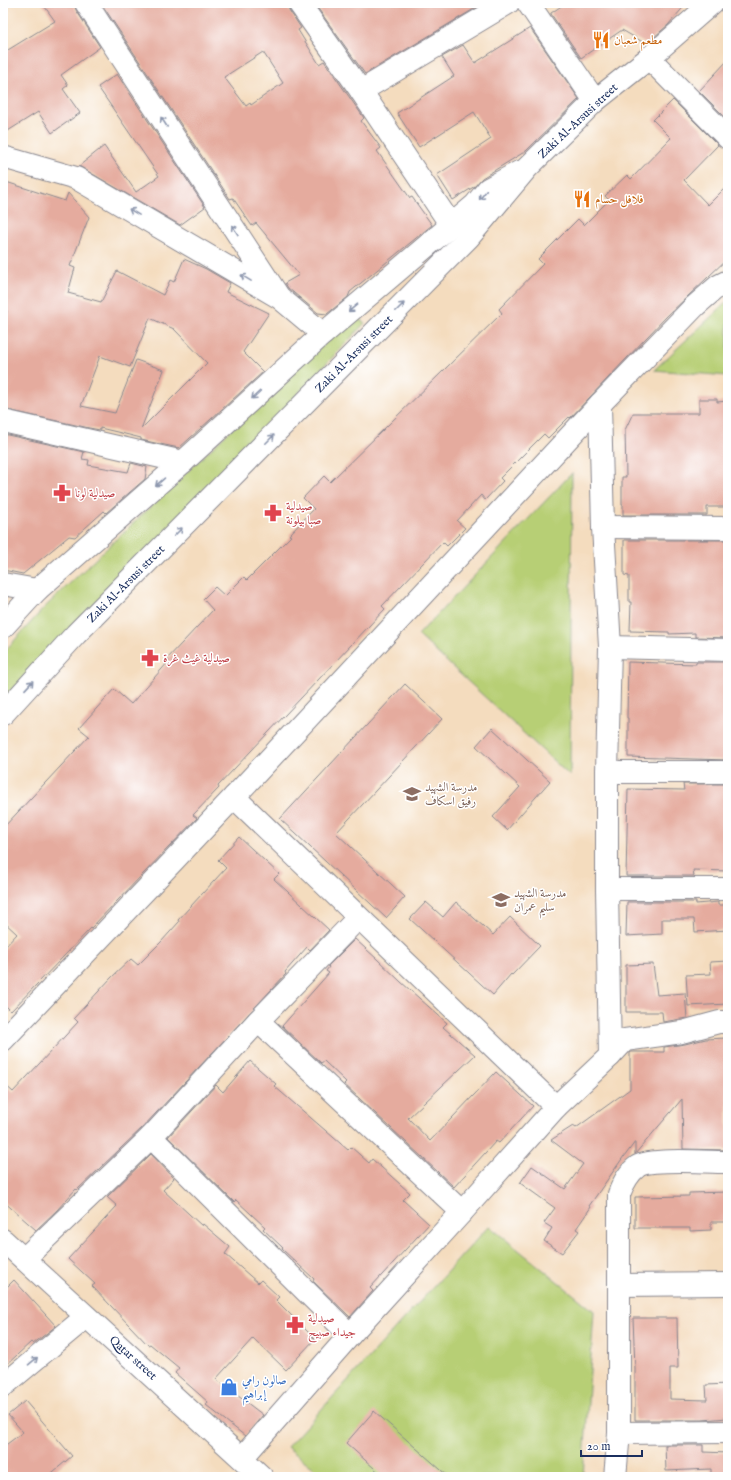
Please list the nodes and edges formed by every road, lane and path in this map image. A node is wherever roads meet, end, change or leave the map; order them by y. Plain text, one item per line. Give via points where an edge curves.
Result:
1 (86, 3) edge
2 (298, 3) edge
3 (508, 3) edge
4 (528, 3) edge
5 (712, 3) edge
6 (649, 58) junction
7 (361, 91) junction
8 (595, 101) junction
9 (728, 138) edge
10 (3, 157) edge
11 (527, 168) junction
12 (451, 224) junction
13 (728, 281) edge
14 (280, 298) junction
15 (323, 334) junction
16 (600, 404) junction
17 (3, 421) edge
18 (183, 462) junction
19 (603, 528) junction
20 (728, 528) edge
21 (3, 584) edge
22 (37, 590) junction
23 (3, 627) edge
24 (610, 647) junction
25 (728, 650) edge
26 (3, 714) edge
27 (607, 772) junction
28 (728, 772) edge
29 (234, 797) junction
30 (607, 889) junction
31 (728, 889) edge
32 (358, 918) junction
33 (258, 1021) junction
34 (728, 1022) edge
35 (3, 1040) edge
36 (610, 1056) junction
37 (556, 1107) junction
38 (151, 1137) junction
39 (728, 1162) edge
40 (462, 1212) junction
41 (3, 1240) edge
42 (24, 1259) junction
43 (728, 1284) edge
44 (619, 1285) junction
45 (86, 1316) junction
46 (350, 1335) junction
47 (3, 1386) edge
48 (728, 1432) edge
49 (619, 1433) junction
50 (242, 1458) junction
51 (262, 1477) edge
52 (615, 1477) edge

14 -> 1 street
2 - 7 street
3 - 7 street
4 - 8 street
5 - 6 street, Zaki Al-Arsusi street
6 - 8 street, Zaki Al-Arsusi street
6 - 9 street
7 - 12 street
8 - 11 street, Zaki Al-Arsusi street
14 -> 10 street via 76,178
11 -> 12 street via 488,189 475,205
26 -> 11 street, Zaki Al-Arsusi street via 76,634 469,237
12 -> 15 street
13 - 16 street via 718,286 695,306
14 - 15 street
15 -> 18 street
16 - 19 street
16 - 29 street
17 - 18 street
18 -> 22 street
19 - 20 street
19 - 24 street
21 - 22 street
22 - 23 street
24 - 25 street
24 - 27 street
27 - 28 street
27 - 30 street
29 - 32 street
29 - 35 street
30 - 31 street
30 - 36 street
32 - 33 street
32 - 37 street
33 - 38 street
33 - 40 street
34 - 36 street via 625,1040
36 - 37 street
37 - 40 street
38 - 42 street
38 - 46 street
39 - 44 street via 660,1162 639,1166 626,1179 618,1194
40 - 46 street
41 - 42 street, Qatar street
42 - 45 street, Qatar street
43 - 44 street
44 - 49 street
47 -> 45 street
45 - 50 street, Qatar street
46 - 50 street
48 - 49 street
49 - 52 street
50 - 51 street, Qatar street

